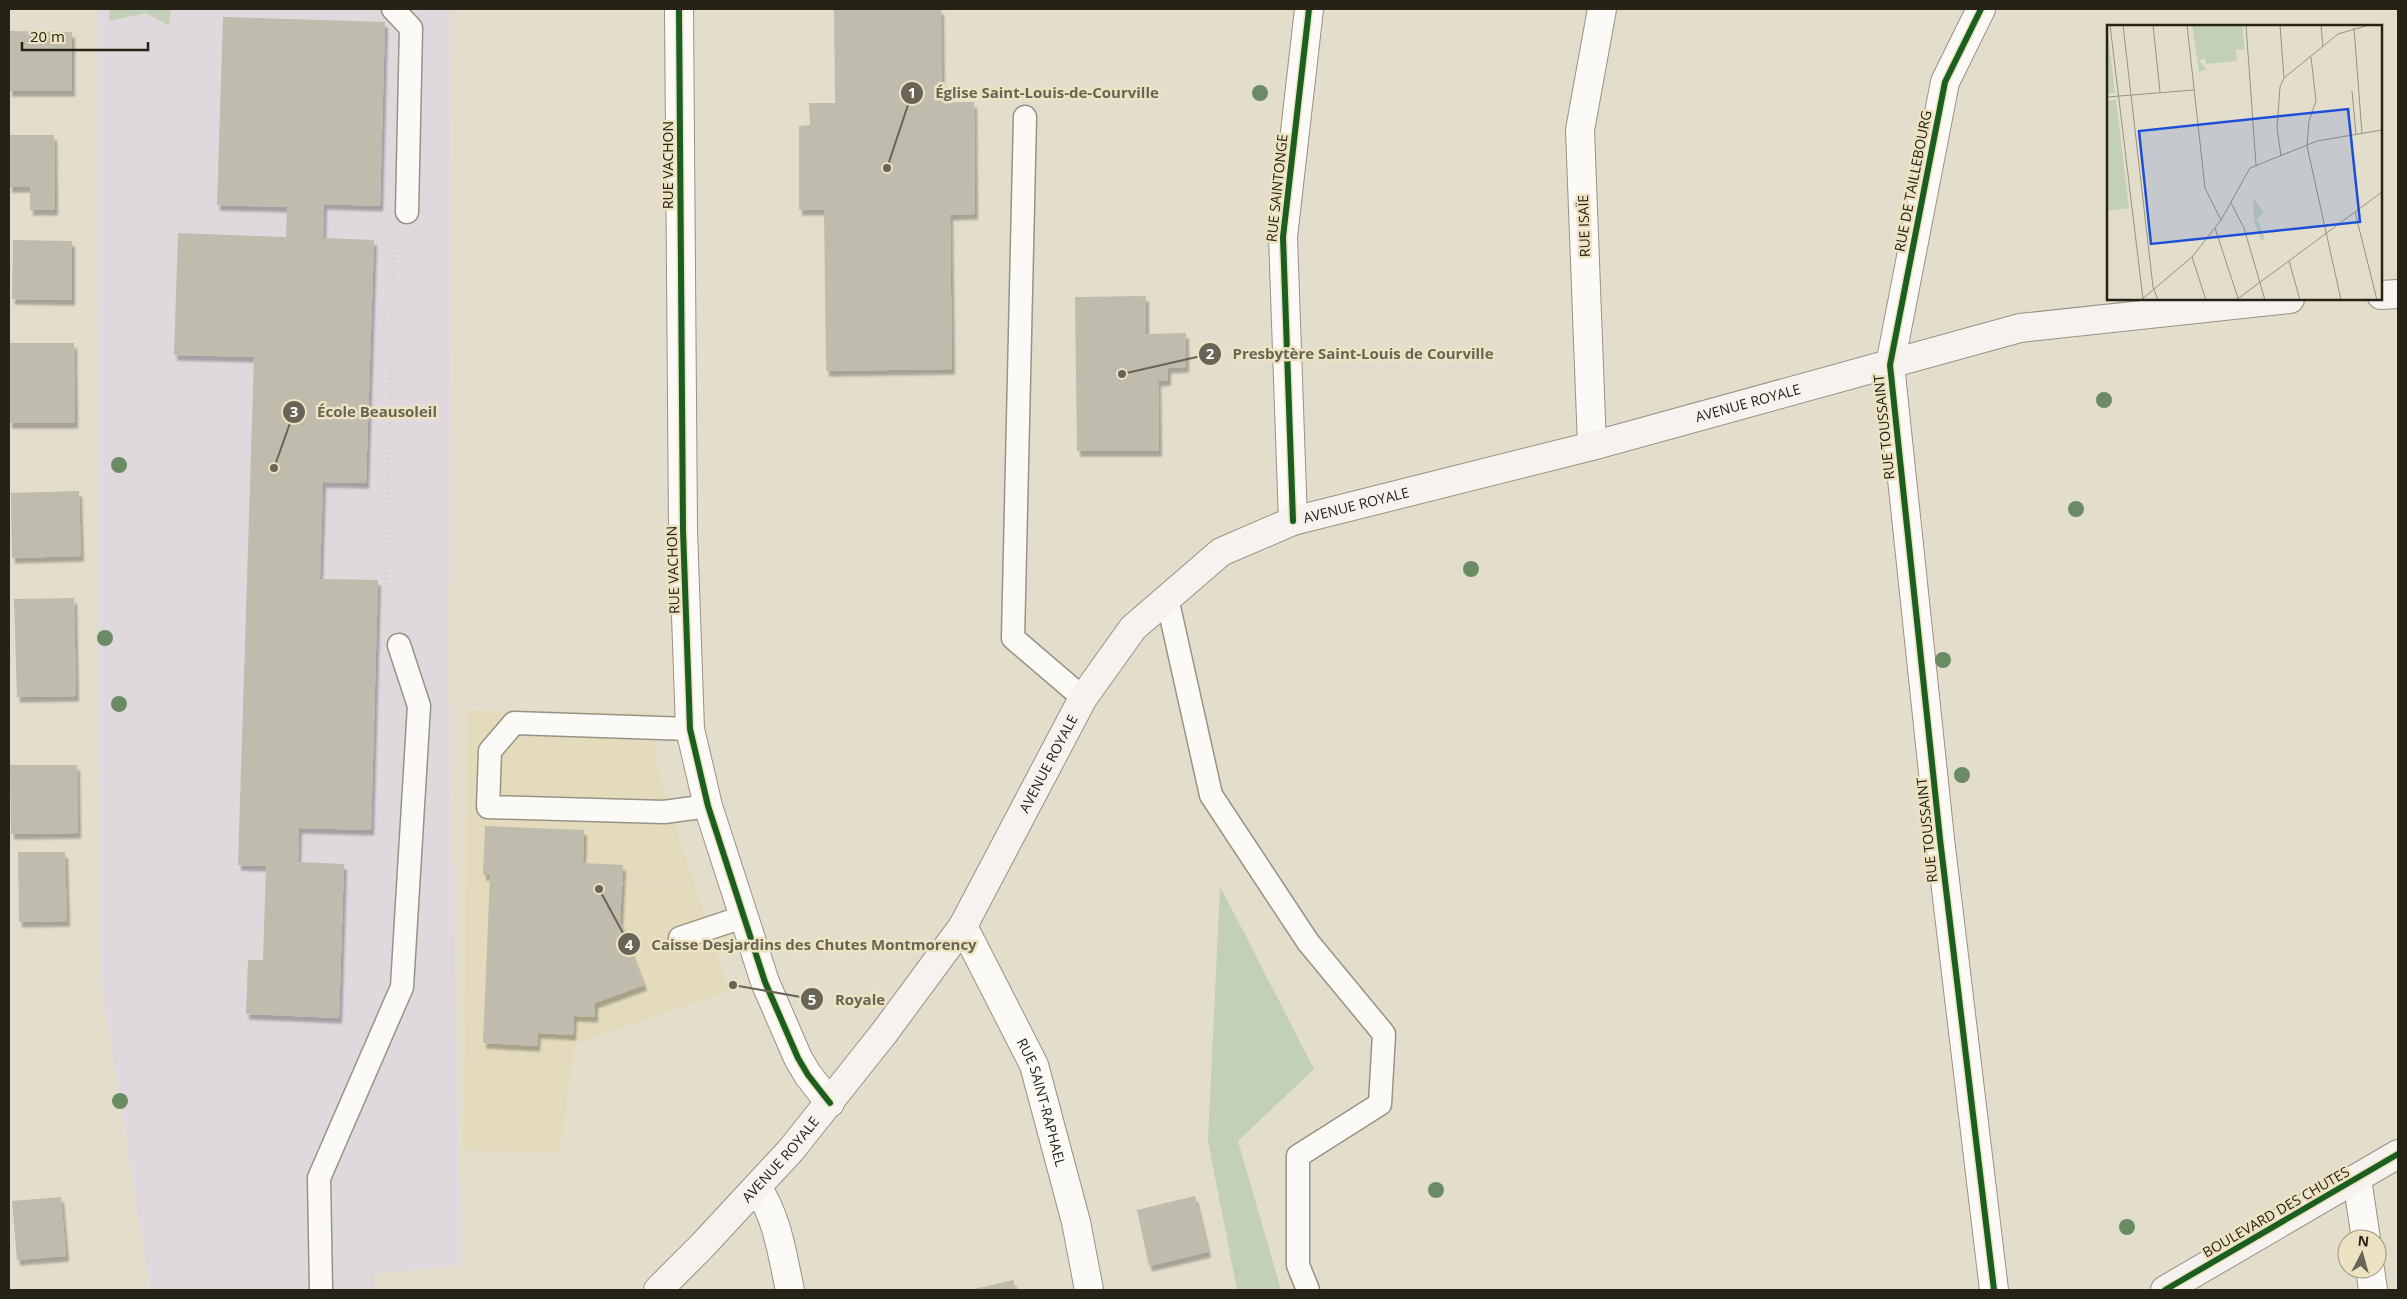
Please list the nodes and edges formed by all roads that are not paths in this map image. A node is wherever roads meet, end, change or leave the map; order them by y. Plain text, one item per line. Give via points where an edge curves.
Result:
1 (393, 9) edge
2 (679, 9) edge
3 (1309, 9) edge
4 (1602, 9) edge
5 (1981, 9) edge
6 (1025, 117) dead end
7 (407, 212) road end
8 (2382, 294) edge
9 (2398, 294) edge
10 (2281, 300) edge
11 (1890, 365) junction
12 (1592, 446) junction
13 (1293, 521) junction
14 (1167, 598) junction
15 (399, 645) road end
16 (1083, 698) junction
17 (690, 728) junction
18 (708, 806) junction
19 (743, 917) junction
20 (963, 926) junction
21 (680, 938) dead end
22 (830, 1103) junction
23 (2398, 1154) edge
24 (2357, 1178) junction
25 (757, 1188) junction
26 (2365, 1229) edge
27 (321, 1290) edge
28 (658, 1290) edge
29 (790, 1290) edge
30 (1089, 1290) edge
31 (1308, 1290) edge
32 (1994, 1290) edge
33 (2165, 1290) edge

1 - 7 lane via 411,28
2 - 17 street, RUE VACHON via 683,530
3 - 13 street, RUE SAINTONGE via 1283,237
4 - 12 street, RUE ISAÏE via 1580,130
5 - 11 street, RUE DE TAILLEBOURG via 1945,82
6 - 16 lane via 1013,638
8 - 9 main road
10 - 11 main road, AVENUE ROYALE via 2020,328
11 - 12 main road, AVENUE ROYALE
11 - 32 street, RUE TOUSSAINT via 1940,840
12 - 13 main road, AVENUE ROYALE
13 - 14 main road, AVENUE ROYALE via 1221,552
14 - 16 main road, AVENUE ROYALE via 1133,628
14 - 31 lane via 1212,795 1308,942 1384,1034 1380,1104 1298,1156 1298,1265
15 - 27 lane via 418,706 402,987 319,1178
16 - 20 main road, AVENUE ROYALE
17 - 18 street, RUE VACHON
17 - 18 lane via 514,723 490,751 488,807 664,812
18 - 19 street, RUE VACHON
19 - 21 lane
19 - 22 street, RUE VACHON via 765,982 798,1058
20 - 22 main road, AVENUE ROYALE
20 - 30 street, RUE SAINT-RAPHAEL via 1034,1066 1076,1222
22 - 25 main road, AVENUE ROYALE
23 - 24 main road, BOULEVARD DES CHUTES
24 - 26 street
24 - 33 main road, BOULEVARD DES CHUTES
25 - 28 main road, AVENUE ROYALE
25 - 29 street via 778,1229

